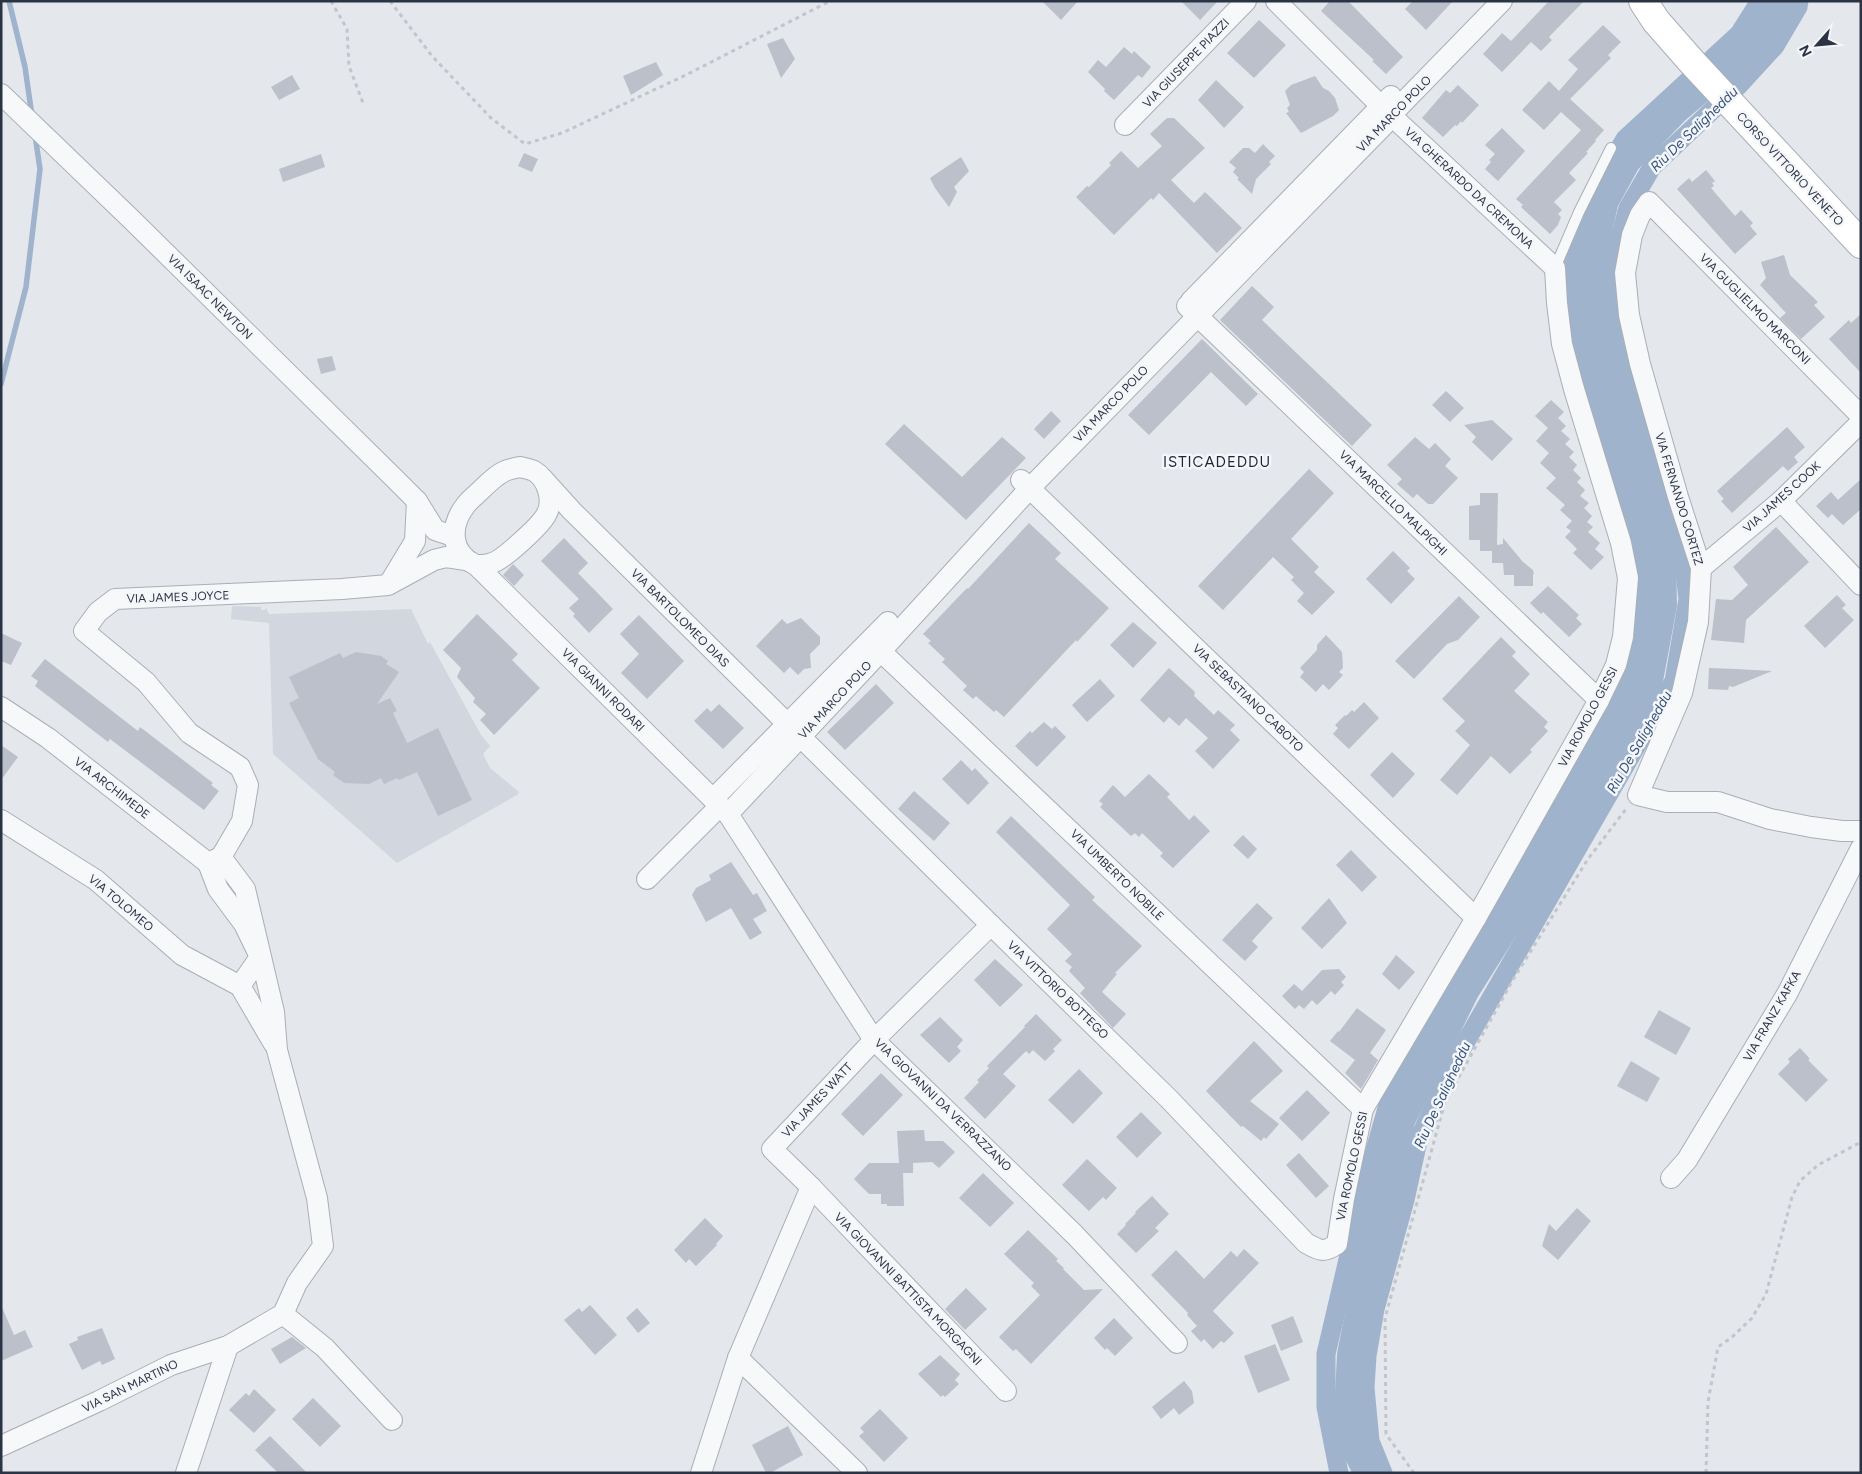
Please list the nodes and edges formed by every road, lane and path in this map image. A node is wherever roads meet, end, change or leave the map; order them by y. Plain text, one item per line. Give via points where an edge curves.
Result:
1 (331, 1) edge
2 (390, 1) edge
3 (830, 1) edge
4 (1246, 1) edge
5 (1276, 1) edge
6 (1483, 1) edge
7 (1502, 1) edge
8 (1643, 1) edge
9 (6, 99) edge
10 (363, 102) dead end
11 (1386, 110) junction
12 (1126, 124) dead end
13 (1611, 148) dead end
14 (1650, 202) joint
15 (1861, 244) edge
16 (1555, 268) junction
17 (1192, 311) junction
18 (1861, 416) edge
19 (1861, 422) edge
20 (544, 479) junction
21 (1025, 483) junction
22 (416, 501) junction
23 (1781, 501) junction
24 (465, 506) junction
25 (572, 511) junction
26 (547, 514) junction
27 (453, 536) junction
28 (403, 561) junction
29 (472, 563) junction
30 (1701, 568) junction
31 (388, 585) junction
32 (1861, 585) edge
33 (876, 646) junction
34 (1599, 700) junction
35 (1, 707) edge
36 (794, 731) junction
37 (1638, 795) junction
38 (720, 806) junction
39 (1, 820) edge
40 (1861, 831) edge
41 (1861, 848) edge
42 (214, 860) junction
43 (647, 879) dead end
44 (1476, 918) junction
45 (991, 926) junction
46 (260, 957) junction
47 (240, 986) junction
48 (874, 1040) junction
49 (278, 1050) junction
50 (1363, 1109) junction
51 (1861, 1142) edge
52 (1671, 1178) dead end
53 (811, 1187) junction
54 (1329, 1250) joint
55 (283, 1314) junction
56 (1177, 1343) dead end
57 (228, 1346) junction
58 (738, 1358) junction
59 (1006, 1391) dead end
60 (392, 1420) dead end
61 (1, 1446) edge
62 (186, 1473) edge
63 (701, 1473) edge
64 (857, 1473) edge
65 (1414, 1473) edge
66 (1706, 1473) edge

1 - 10 path via 347,29 349,66
2 - 3 path via 432,56 492,118 525,144 562,133 688,74
4 - 12 street, VIA GIUSEPPE PIAZZI
5 - 11 street, VIA GHERARDO DA CREMONA
6 - 11 street, VIA MARCO POLO
7 - 11 street, VIA MARCO POLO
8 - 15 main road, CORSO VITTORIO VENETO via 1692,62
9 - 22 street, VIA ISAAC NEWTON
11 - 16 street, VIA GHERARDO DA CREMONA
11 - 17 street, VIA MARCO POLO via 1384,125
13 - 16 lane, VIA ROMOLO GESSI
14 - 18 street, VIA GUGLIELMO MARCONI
14 - 30 street, VIA FERNANDO CORTEZ via 1640,215 1632,235 1625,273 1629,315 1640,364
16 - 34 street, VIA ROMOLO GESSI via 1562,344 1628,578 1623,637 1616,665
17 - 21 street, VIA MARCO POLO
17 - 34 street, VIA MARCELLO MALPIGHI
19 - 23 street, VIA JAMES COOK
20 - 24 street via 534,471 520,467 505,471
20 - 25 street, VIA BARTOLOMEO DIAS
20 - 26 street via 550,503
21 - 33 street, VIA MARCO POLO
21 - 44 street, VIA SEBASTIANO CABOTO
22 - 24 street, VIA ISAAC NEWTON via 447,513
22 - 27 street, VIA ISAAC NEWTON via 435,530
22 - 28 street via 416,541
23 - 30 street, VIA JAMES COOK
23 - 32 street
24 - 27 street via 457,519
25 - 26 street
25 - 36 street, VIA BARTOLOMEO DIAS
26 - 29 street via 504,556 493,563
27 - 28 street
27 - 29 street via 457,549
28 - 31 street
29 - 31 street, VIA JAMES JOYCE via 446,557 434,560
29 - 38 street, VIA GIANNI RODARI
30 - 37 street, VIA FERNANDO CORTEZ via 1698,622 1682,693
31 - 42 street, VIA JAMES JOYCE via 342,590 115,599 98,612 84,631 146,682 189,733 240,767 248,785 242,821
33 - 36 street, VIA MARCO POLO
33 - 50 street, VIA UMBERTO NOBILE
34 - 44 street, VIA ROMOLO GESSI
35 - 42 street, VIA ARCHIMEDE
36 - 38 street, VIA MARCO POLO
36 - 45 street, VIA VITTORIO BOTTEGO
37 - 40 street via 1667,802 1718,802 1811,828
37 - 65 path via 1588,859 1514,978 1445,1102 1385,1318 1386,1434
38 - 43 street, VIA MARCO POLO
38 - 48 street, VIA GIOVANNI DA VERRAZZANO
39 - 47 street, VIA TOLOMEO via 96,880 182,955
41 - 52 street, VIA FRANZ KAFKA via 1787,994 1687,1160
42 - 46 street via 245,889
44 - 50 street, VIA ROMOLO GESSI
45 - 48 street, VIA JAMES WATT
45 - 54 street, VIA VITTORIO BOTTEGO via 1169,1098 1306,1243 1318,1250
46 - 47 street
46 - 49 street via 274,1012
47 - 49 street
48 - 53 street, VIA JAMES WATT via 772,1148
48 - 56 street, VIA GIOVANNI DA VERRAZZANO via 1075,1235
49 - 55 street via 317,1198 323,1246 297,1283
50 - 54 street, VIA ROMOLO GESSI via 1337,1244
51 - 66 path via 1818,1165 1800,1181 1792,1197 1766,1294 1752,1318 1718,1347 1708,1402
53 - 58 street
53 - 59 street, VIA GIOVANNI BATTISTA MORGAGNI
55 - 57 street, VIA SAN MARTINO
55 - 60 street via 325,1348
57 - 61 street, VIA SAN MARTINO via 171,1365
57 - 62 street
58 - 63 street
58 - 64 street

